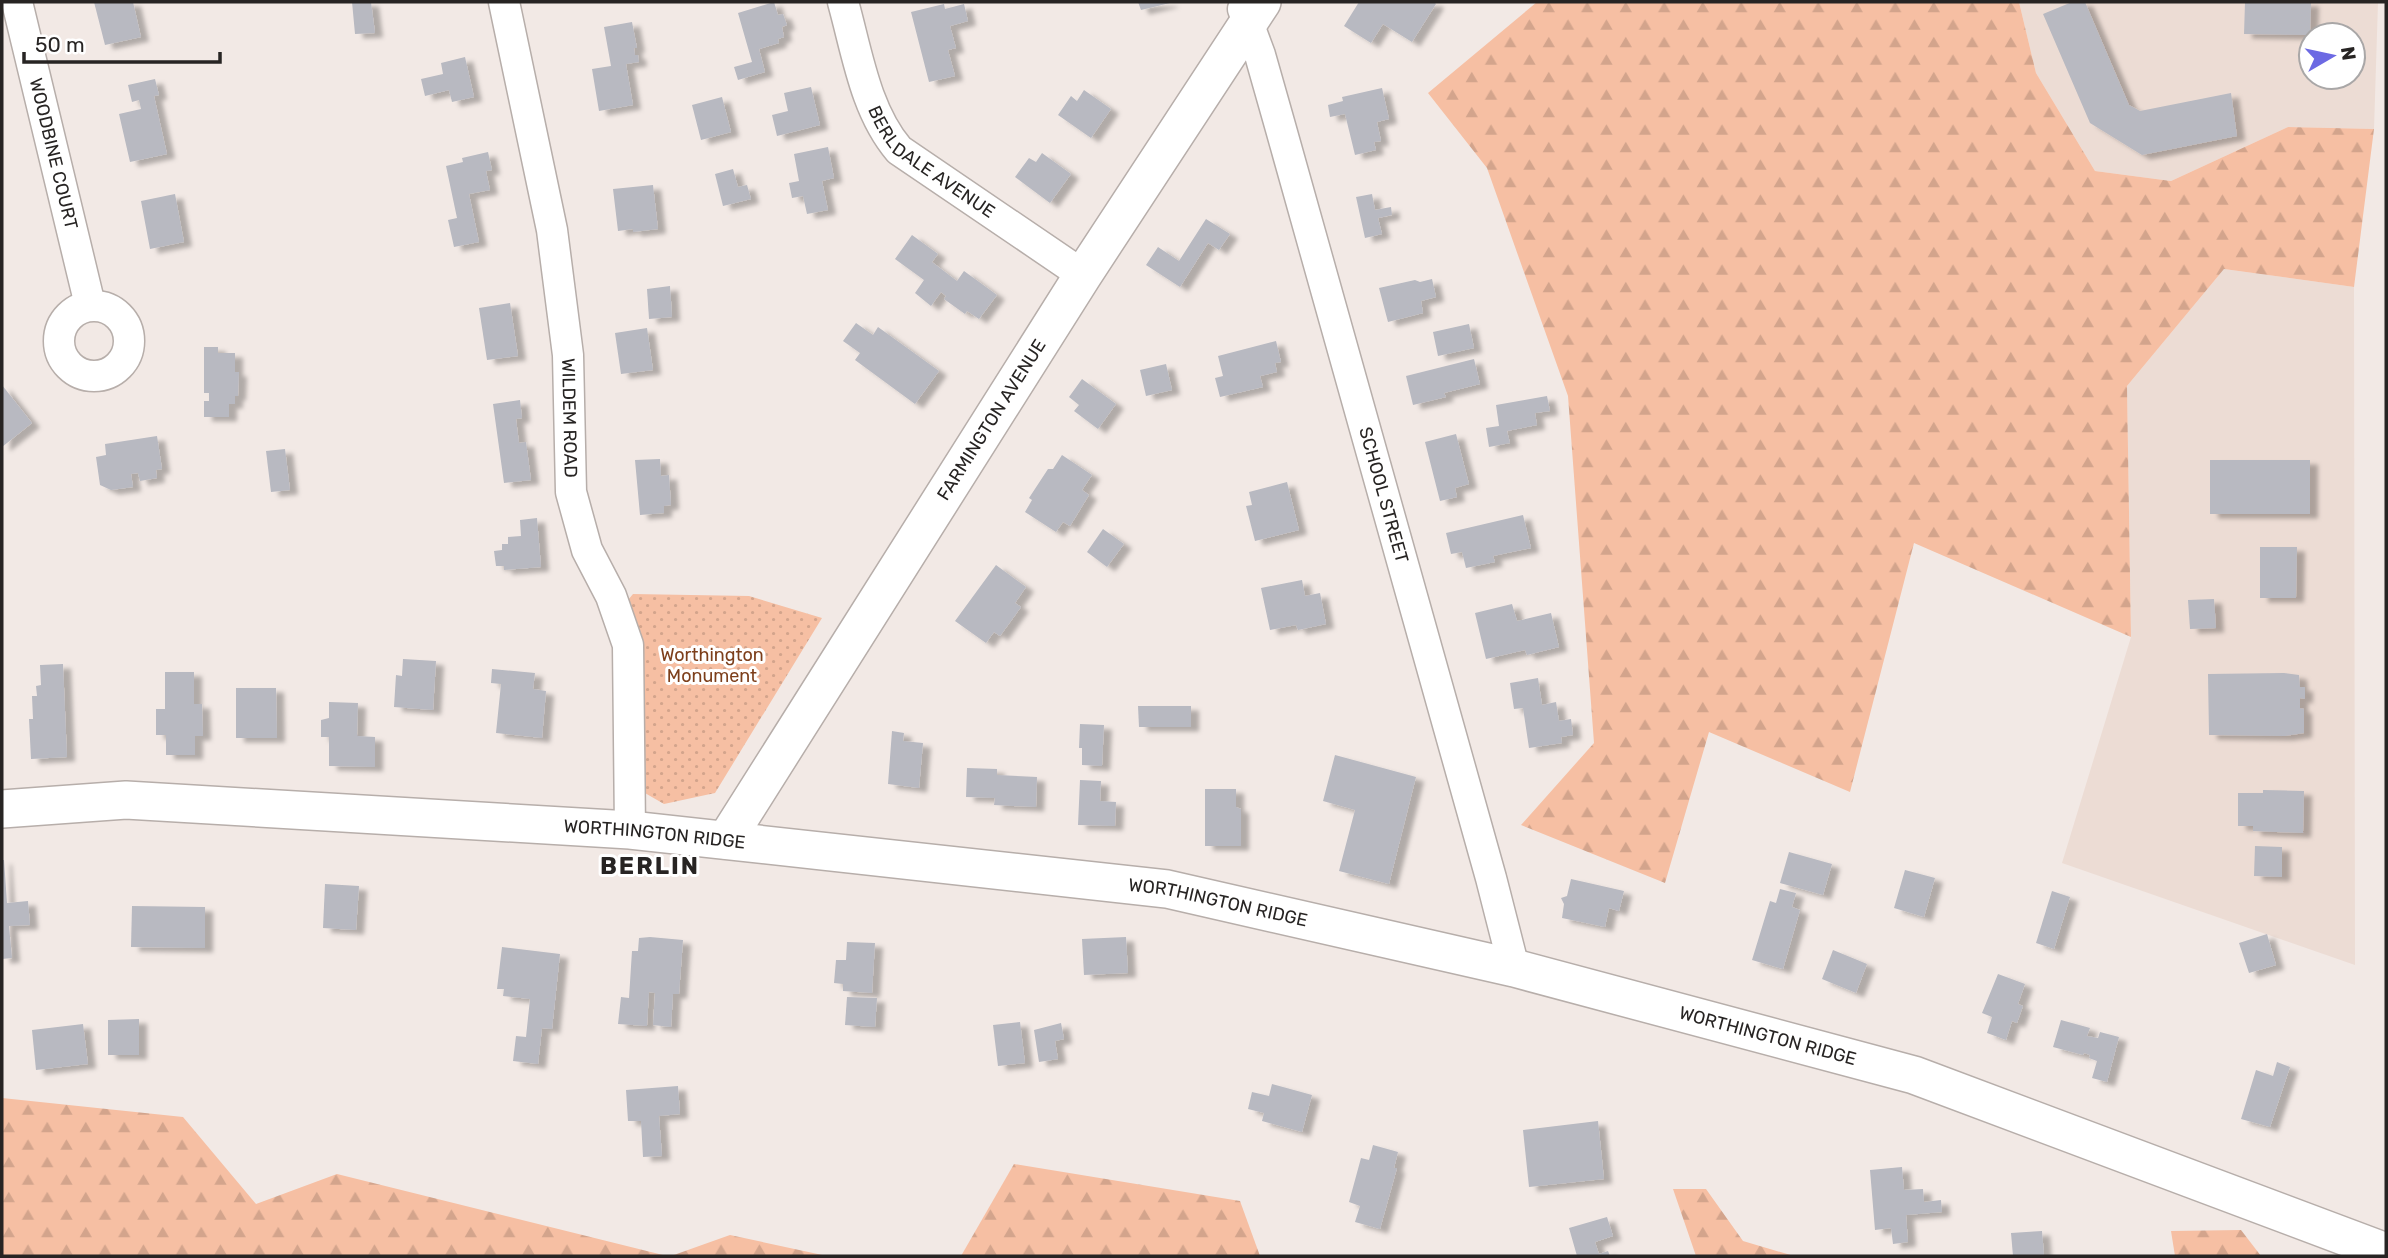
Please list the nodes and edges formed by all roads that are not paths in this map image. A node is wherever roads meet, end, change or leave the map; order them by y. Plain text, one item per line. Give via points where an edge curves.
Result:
1 (17, 2) edge
2 (504, 2) edge
3 (843, 2) edge
4 (1250, 9) edge
5 (1083, 275) junction
6 (90, 306) dead end
7 (2, 809) edge
8 (630, 830) junction
9 (726, 840) junction
10 (1514, 968) junction
11 (2386, 1252) edge

1 - 6 street, WOODBINE COURT
2 - 8 street, WILDEM ROAD via 554,243 568,355 571,492 587,550 611,596 628,645
3 - 5 street, BERLDALE AVENUE via 874,111 885,133 900,150
4 - 5 street, FARMINGTON AVENUE via 1213,79
4 - 10 street, SCHOOL STREET
5 - 9 street, FARMINGTON AVENUE
7 - 8 street, WORTHINGTON RIDGE via 125,800
8 - 9 street, WORTHINGTON RIDGE
9 - 10 street, WORTHINGTON RIDGE via 1167,889
10 - 11 street, WORTHINGTON RIDGE via 1914,1075

